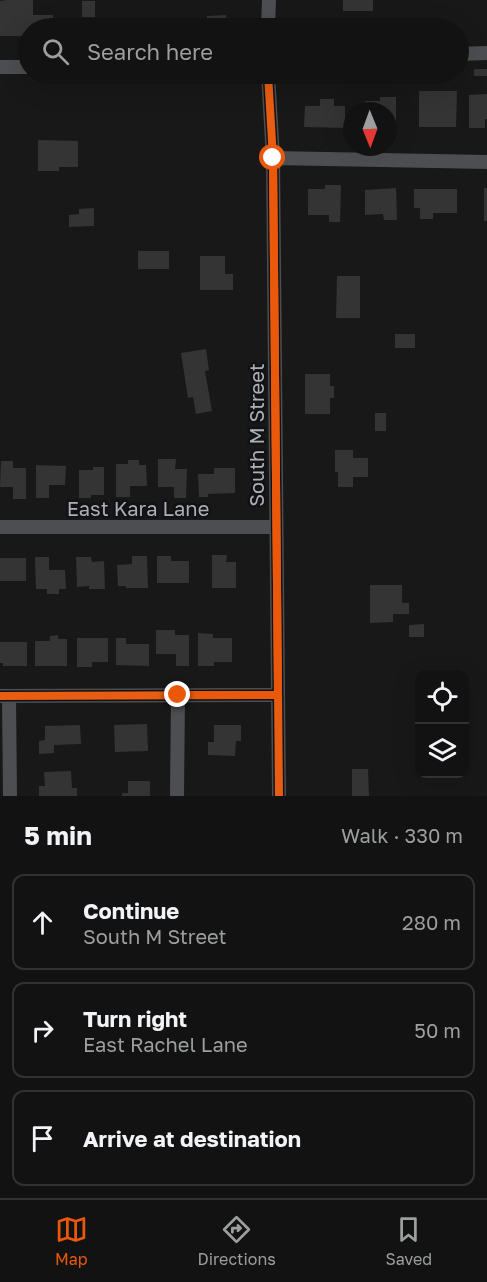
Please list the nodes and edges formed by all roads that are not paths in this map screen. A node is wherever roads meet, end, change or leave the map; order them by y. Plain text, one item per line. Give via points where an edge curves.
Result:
1 (269, 0) edge
2 (268, 18) edge
3 (487, 53) edge
4 (469, 54) edge
5 (0, 67) edge
6 (18, 67) edge
7 (269, 84) edge
8 (273, 158) junction
9 (487, 162) edge
10 (0, 527) edge
11 (276, 527) junction
12 (178, 695) junction
13 (278, 695) junction
14 (4, 696) edge
15 (10, 796) edge
16 (177, 796) edge
17 (279, 796) edge

1 - 2 street
3 - 4 street
5 - 6 street
7 - 8 street, South M Street
8 - 9 street
8 - 11 street, South M Street
10 - 11 street, East Kara Lane
11 - 13 street, South M Street
12 - 13 street
12 - 14 street
12 - 16 street
13 - 17 street, South M Street
14 - 15 street

